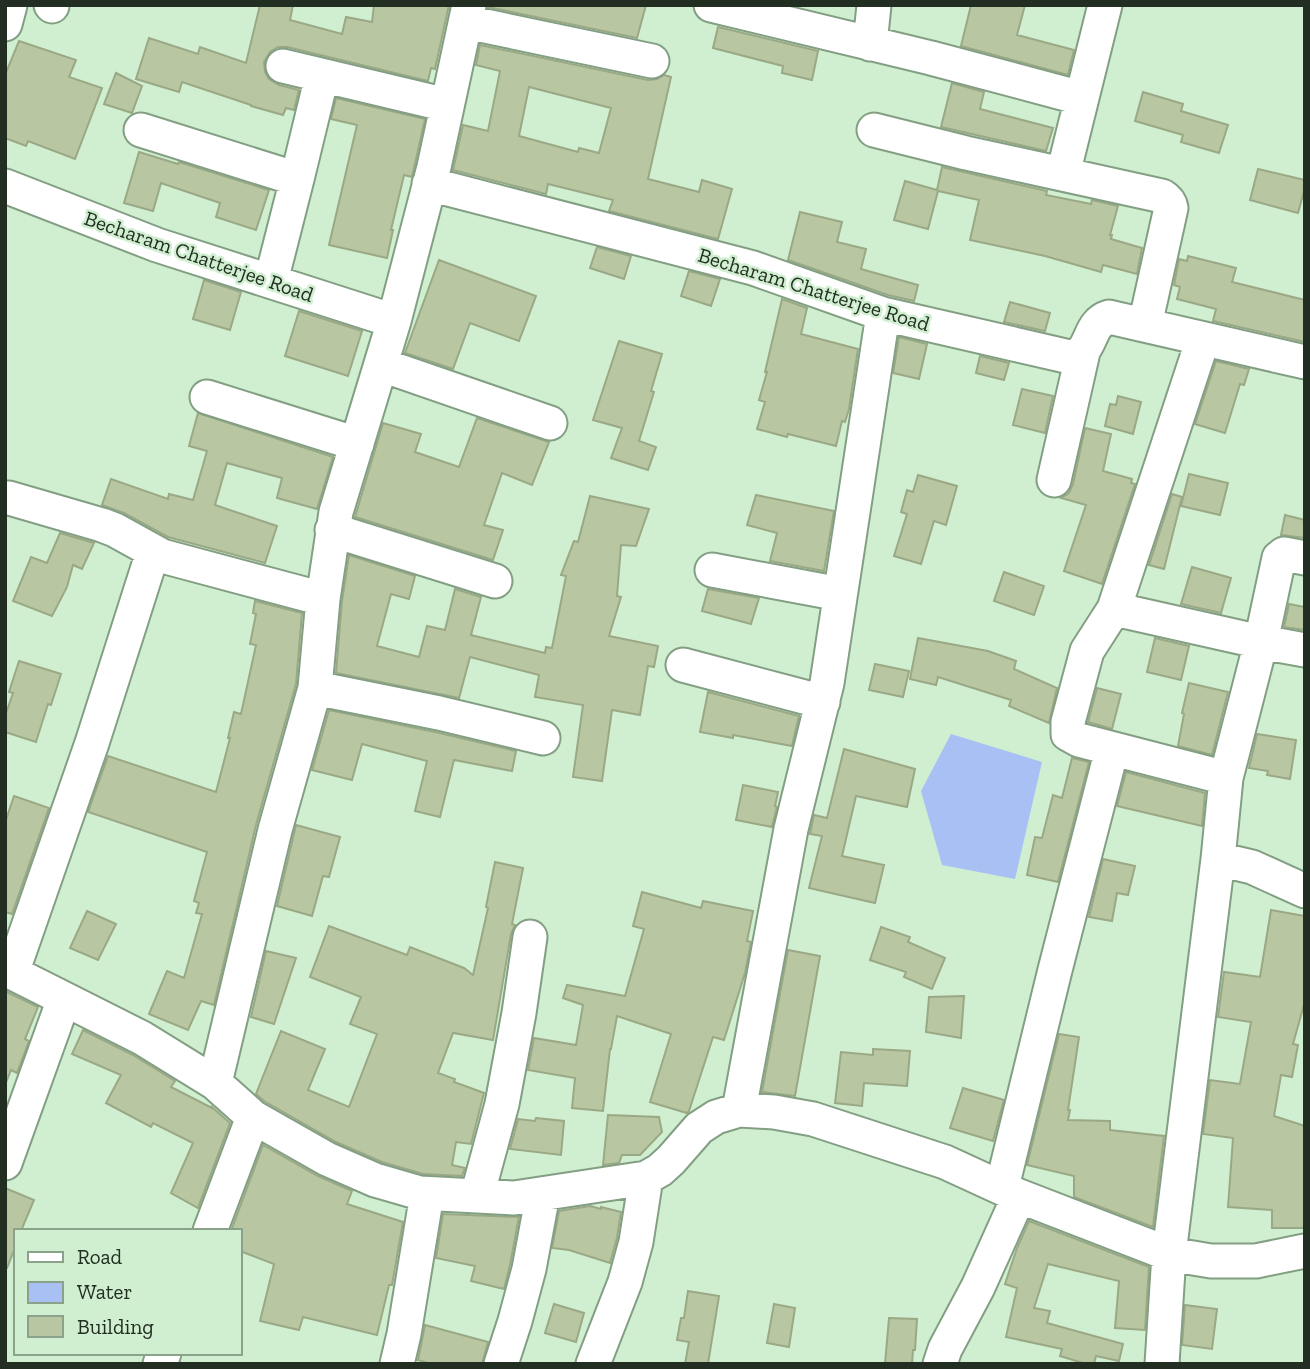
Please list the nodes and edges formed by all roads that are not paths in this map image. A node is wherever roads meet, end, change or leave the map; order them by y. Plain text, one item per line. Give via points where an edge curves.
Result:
1 (10, 5) edge
2 (711, 5) edge
3 (874, 5) edge
4 (1105, 5) edge
5 (467, 14) edge
6 (5, 24) edge
7 (870, 44) junction
8 (652, 61) dead end
9 (283, 66) dead end
10 (322, 76) junction
11 (1081, 98) junction
12 (447, 106) junction
13 (141, 130) dead end
14 (874, 130) dead end
15 (1063, 174) junction
16 (431, 176) junction
17 (297, 178) junction
18 (5, 186) edge
19 (271, 281) junction
20 (883, 314) junction
21 (1145, 325) junction
22 (1203, 339) junction
23 (389, 340) junction
24 (1083, 352) junction
25 (1305, 362) edge
26 (207, 397) dead end
27 (550, 423) dead end
28 (357, 444) junction
29 (1054, 480) dead end
30 (9, 498) dead end
31 (332, 530) junction
32 (162, 556) junction
33 (1305, 558) edge
34 (712, 570) dead end
35 (495, 581) dead end
36 (841, 594) junction
37 (323, 599) junction
38 (1114, 609) junction
39 (1261, 642) junction
40 (1305, 650) edge
41 (683, 665) dead end
42 (315, 688) junction
43 (823, 702) junction
44 (543, 738) dead end
45 (1112, 749) junction
46 (1226, 778) junction
47 (1218, 859) junction
48 (1305, 891) edge
49 (530, 937) dead end
50 (9, 971) edge
51 (64, 999) junction
52 (215, 1083) junction
53 (739, 1110) junction
54 (253, 1117) junction
55 (5, 1163) edge
56 (646, 1178) junction
57 (1011, 1192) junction
58 (427, 1194) junction
59 (543, 1194) junction
60 (477, 1196) junction
61 (211, 1229) edge
62 (1305, 1251) edge
63 (1169, 1254) junction
64 (397, 1364) edge
65 (501, 1364) edge
66 (593, 1364) edge
67 (940, 1364) edge
68 (1162, 1364) edge

1 - 6 street
2 - 7 street
3 - 7 street
4 - 11 street
5 - 8 street
5 - 12 street
7 - 11 street
9 - 10 street
10 - 12 street
10 - 17 street
11 - 15 street
12 - 16 street
13 - 17 street
14 - 15 street
15 - 21 street via 1162,196 1170,203
16 - 20 street, Becharam Chatterjee Road via 753,268
16 - 23 street
17 - 19 street
18 - 19 street, Becharam Chatterjee Road via 157,245
19 - 23 street, Becharam Chatterjee Road
20 - 24 street, Becharam Chatterjee Road via 1070,357
20 - 36 street
21 - 22 street
21 - 24 street via 1110,317 1102,320
22 - 25 street
22 - 38 street
23 - 27 street, Becharam Chatterjee Road
23 - 28 street
24 - 29 street
26 - 28 street
28 - 31 street
30 - 32 street via 103,525
31 - 35 street
31 - 37 street
32 - 37 street
32 - 50 street via 150,561 92,743
33 - 39 street via 1284,554 1279,558
34 - 36 street
36 - 43 street
37 - 42 street
38 - 39 street
38 - 45 street via 1087,651 1068,722 1068,734
39 - 40 street
39 - 46 street
41 - 43 street
42 - 44 street
42 - 52 street via 275,830
43 - 53 street via 791,829
45 - 46 street
45 - 57 street via 1055,970
46 - 47 street
47 - 48 street via 1252,867
47 - 63 street
49 - 60 street via 502,1104
50 - 51 street
51 - 52 street via 142,1038
51 - 55 street
52 - 54 street
53 - 56 street via 699,1128 671,1160
53 - 57 street via 813,1119 946,1161
54 - 58 street via 327,1159 375,1180
54 - 61 street
56 - 59 street
56 - 66 street via 625,1282
57 - 63 street
57 - 67 street via 978,1287
58 - 60 street
58 - 64 street
59 - 60 street
59 - 65 street via 529,1269
62 - 63 street via 1256,1261 1211,1261
63 - 68 street

